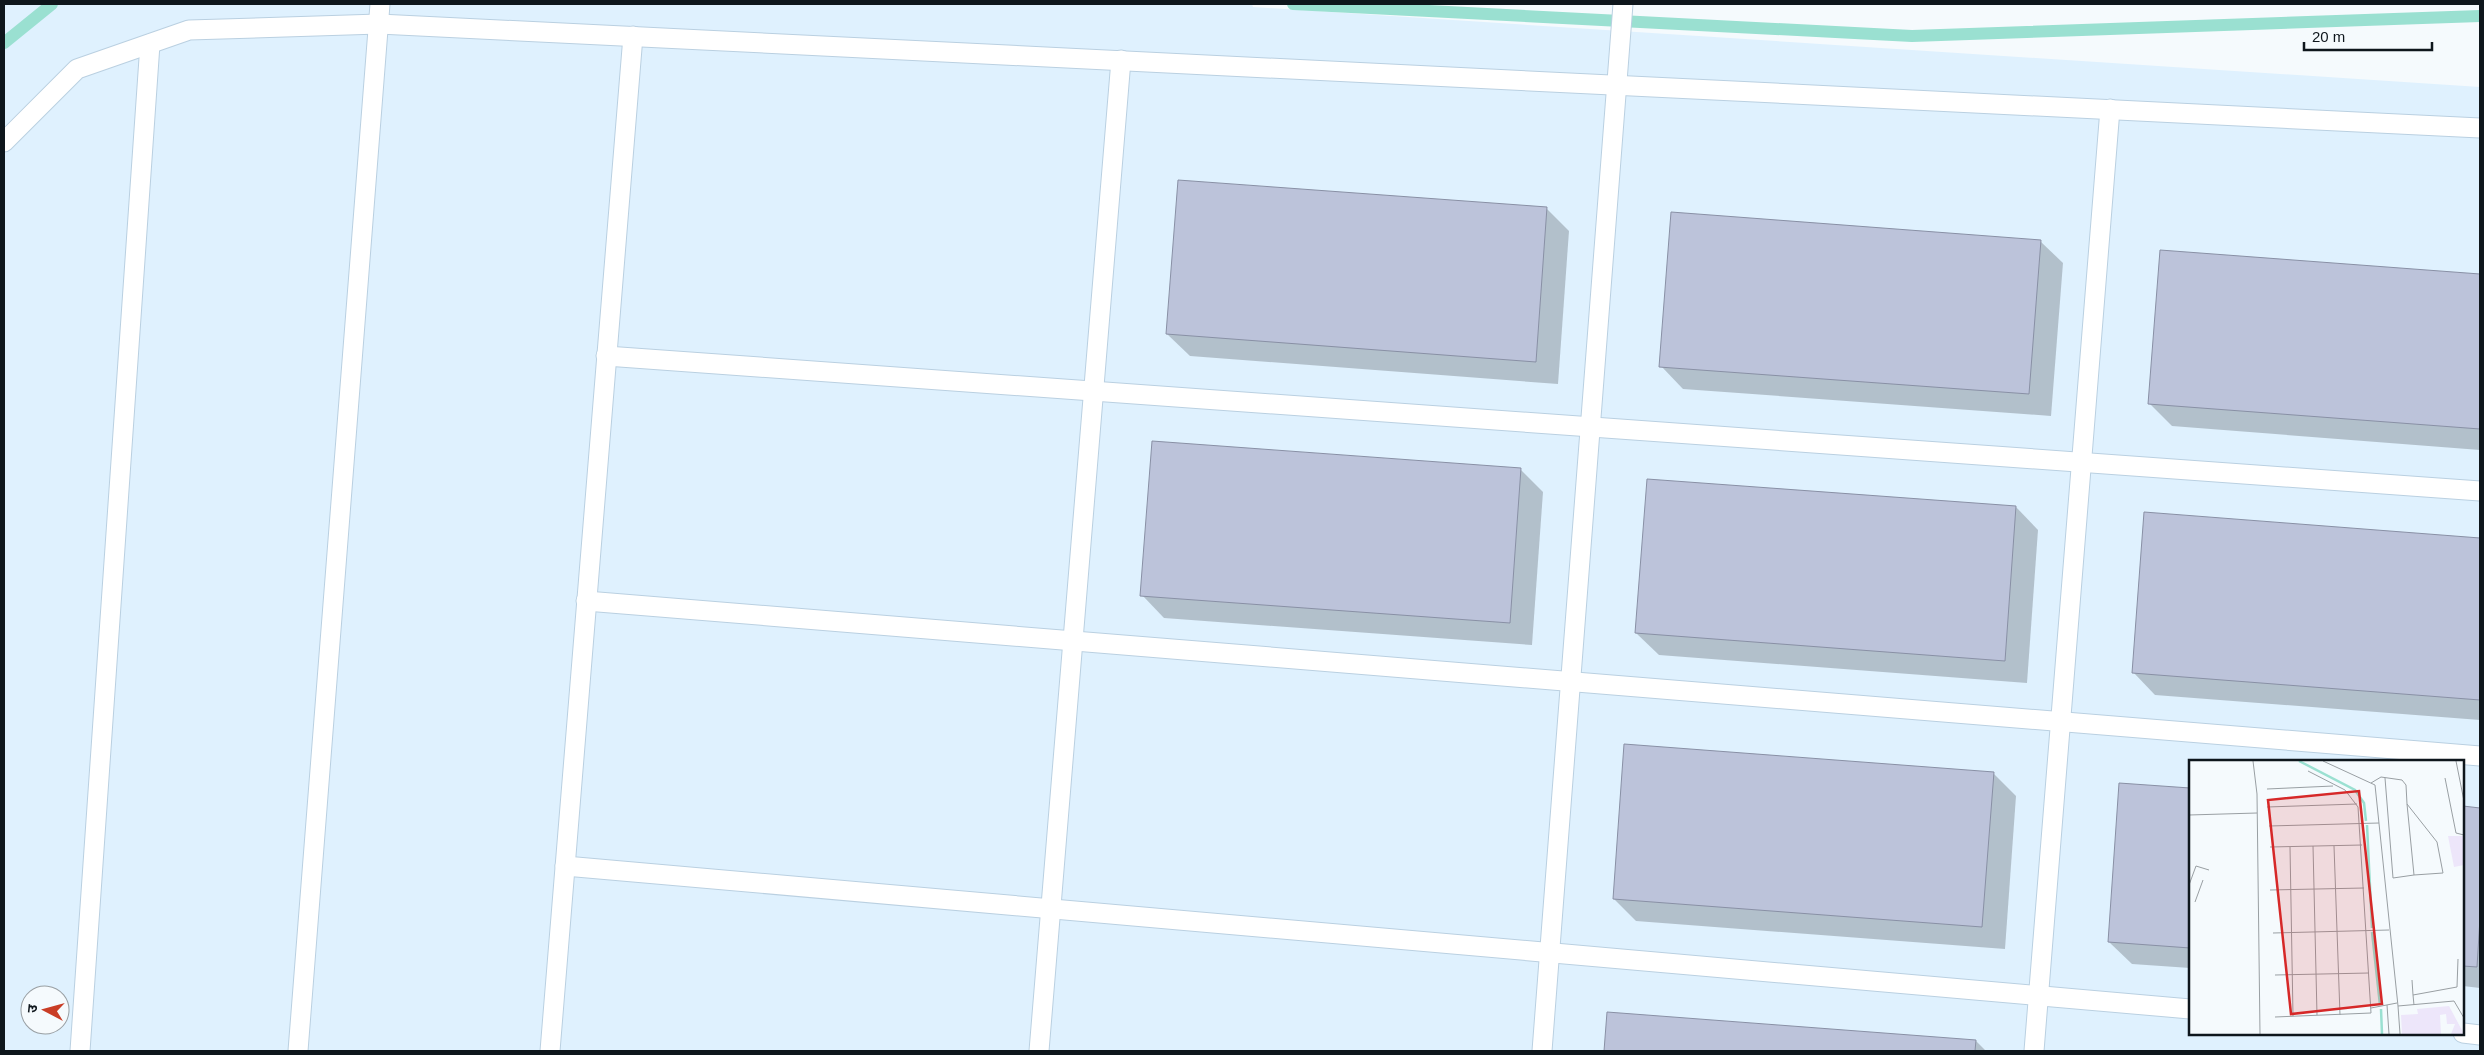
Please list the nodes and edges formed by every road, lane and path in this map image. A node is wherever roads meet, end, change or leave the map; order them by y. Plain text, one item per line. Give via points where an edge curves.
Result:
1 (380, 4) edge
2 (1623, 4) edge
3 (379, 24) junction
4 (633, 36) junction
5 (150, 44) junction
6 (1121, 60) junction
7 (1617, 85) junction
8 (2110, 109) junction
9 (2480, 128) edge
10 (4, 142) edge
11 (606, 356) junction
12 (1093, 391) junction
13 (1590, 426) junction
14 (2082, 462) junction
15 (2480, 491) edge
16 (586, 601) junction
17 (1073, 641) junction
18 (1570, 682) junction
19 (2061, 722) junction
20 (2480, 756) edge
21 (565, 866) junction
22 (1051, 908) junction
23 (1550, 952) junction
24 (2038, 996) junction
25 (2189, 1009) edge
26 (2464, 1033) edge
27 (2480, 1035) edge
28 (80, 1051) edge
29 (298, 1051) edge
30 (550, 1051) edge
31 (1039, 1051) edge
32 (1542, 1051) edge
33 (2034, 1051) edge

1 - 3 lane
2 - 7 lane
3 - 4 lane
3 - 5 lane via 189,30
3 - 29 lane
4 - 6 lane
4 - 11 lane
5 - 10 lane via 77,69
5 - 28 lane
6 - 7 lane
6 - 12 lane
7 - 8 lane
7 - 13 lane
8 - 9 lane
8 - 14 lane
11 - 12 lane
11 - 16 lane
12 - 13 lane
12 - 17 lane
13 - 14 lane
13 - 18 lane
14 - 15 lane
14 - 19 lane
16 - 17 lane
16 - 21 lane
17 - 18 lane
17 - 22 lane
18 - 19 lane
18 - 23 lane
19 - 20 lane
19 - 24 lane
21 - 22 lane
21 - 30 lane
22 - 23 lane
22 - 31 lane
23 - 24 lane
23 - 32 lane
24 - 25 lane
24 - 33 lane
26 - 27 lane

